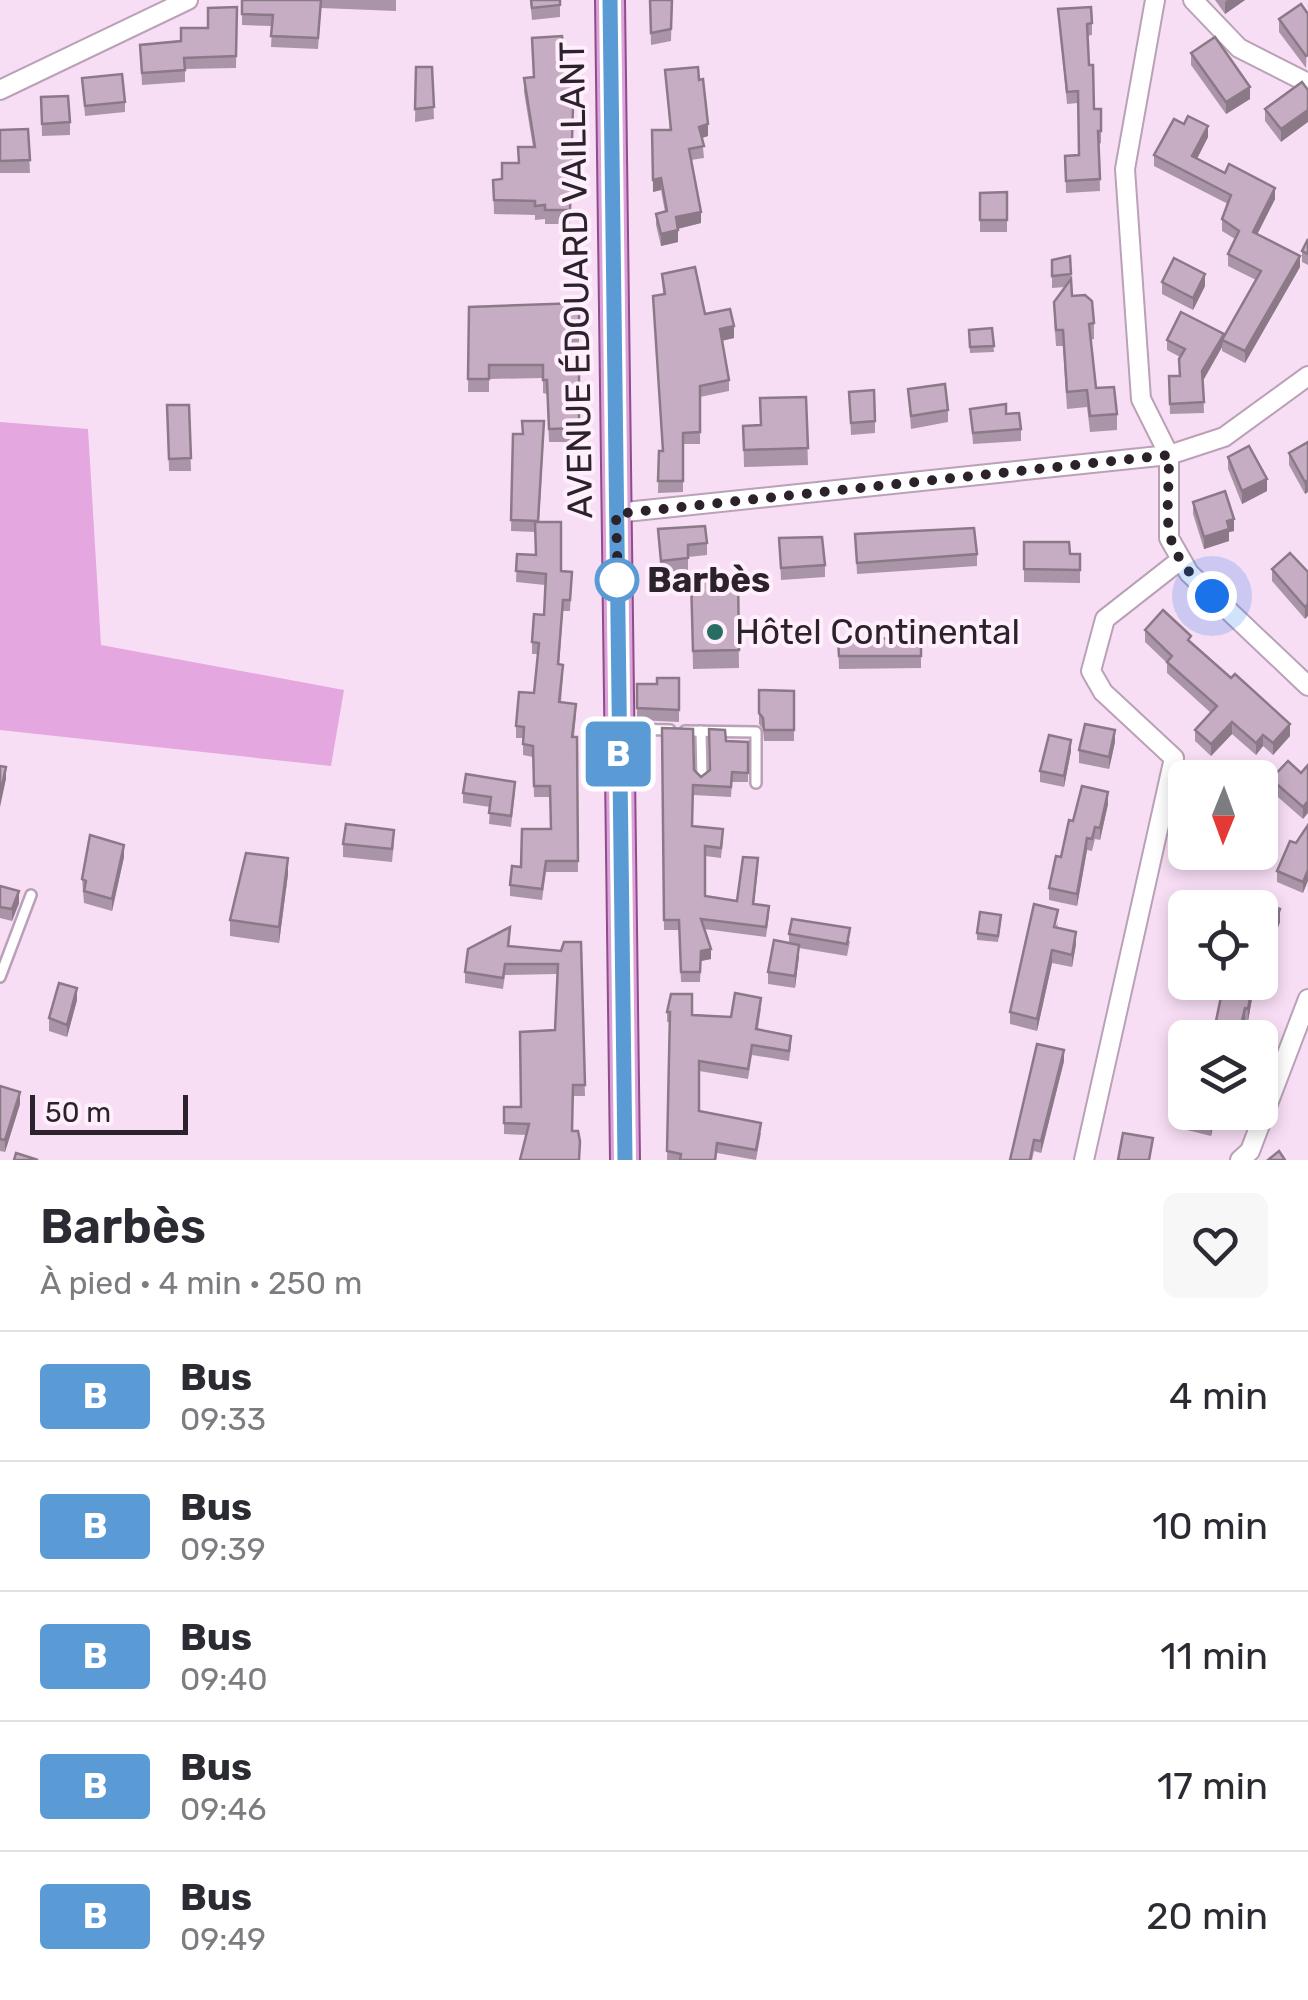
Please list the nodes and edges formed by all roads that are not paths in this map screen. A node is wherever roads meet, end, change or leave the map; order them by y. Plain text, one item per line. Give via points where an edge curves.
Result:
1 (188, 0) edge
2 (610, 0) edge
3 (1155, 0) edge
4 (1194, 0) edge
5 (1308, 83) edge
6 (0, 90) edge
7 (1308, 376) edge
8 (1169, 455) junction
9 (616, 514) junction
10 (1179, 560) junction
11 (1308, 686) edge
12 (618, 729) junction
13 (701, 731) junction
14 (702, 779) edge
15 (756, 782) dead end
16 (32, 895) dead end
17 (0, 977) edge
18 (1308, 1000) edge
19 (626, 1160) edge
20 (1084, 1160) edge
21 (1240, 1160) edge

1 - 6 street
2 - 9 main road, AVENUE ÉDOUARD VAILLANT
3 - 8 street via 1126,169 1141,398
4 - 5 street via 1239,48
7 - 8 street via 1224,436
8 - 9 street
8 - 10 street via 1168,538
9 - 12 main road, AVENUE ÉDOUARD VAILLANT
10 - 11 street
10 - 20 street via 1105,619 1091,671 1103,692 1174,758
12 - 13 lane
12 - 19 main road, AVENUE ÉDOUARD VAILLANT
13 - 14 lane
13 - 15 lane via 756,732
16 - 17 lane
18 - 21 street via 1250,1150

